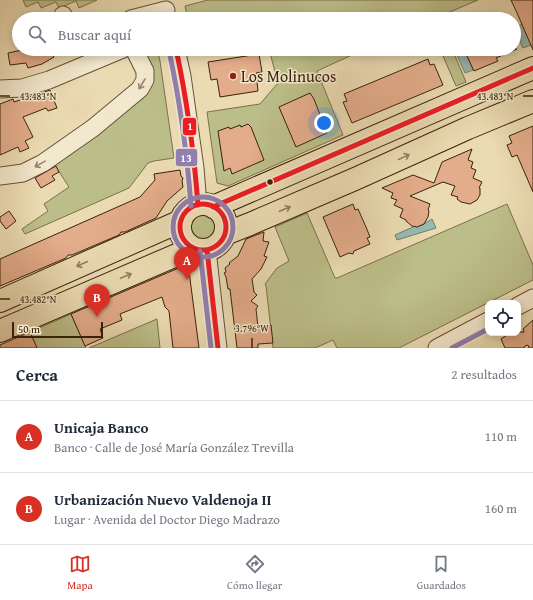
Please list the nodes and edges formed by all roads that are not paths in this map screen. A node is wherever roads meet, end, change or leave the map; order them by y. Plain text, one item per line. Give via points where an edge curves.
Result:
1 (106, 56) edge
2 (138, 56) edge
3 (178, 56) edge
4 (533, 68) edge
5 (0, 89) edge
6 (533, 101) edge
7 (0, 176) edge
8 (205, 206) junction
9 (181, 221) junction
10 (225, 234) junction
11 (200, 249) junction
12 (533, 298) edge
13 (0, 301) edge
14 (521, 304) edge
15 (485, 323) edge
16 (0, 331) edge
17 (218, 348) edge
18 (437, 348) edge

1 - 5 street via 49,80 22,88
2 -> 7 street via 145,71 145,80 140,89 93,128 43,162 23,173
3 - 8 street via 196,168
4 - 8 main road
10 -> 6 main road
8 - 9 main road via 187,211
8 - 10 main road via 220,211 226,226
9 - 11 main road via 181,234 184,240
9 -> 13 main road
10 - 11 main road via 215,247
16 -> 11 main road
11 - 17 street
12 - 14 street
15 - 18 street

